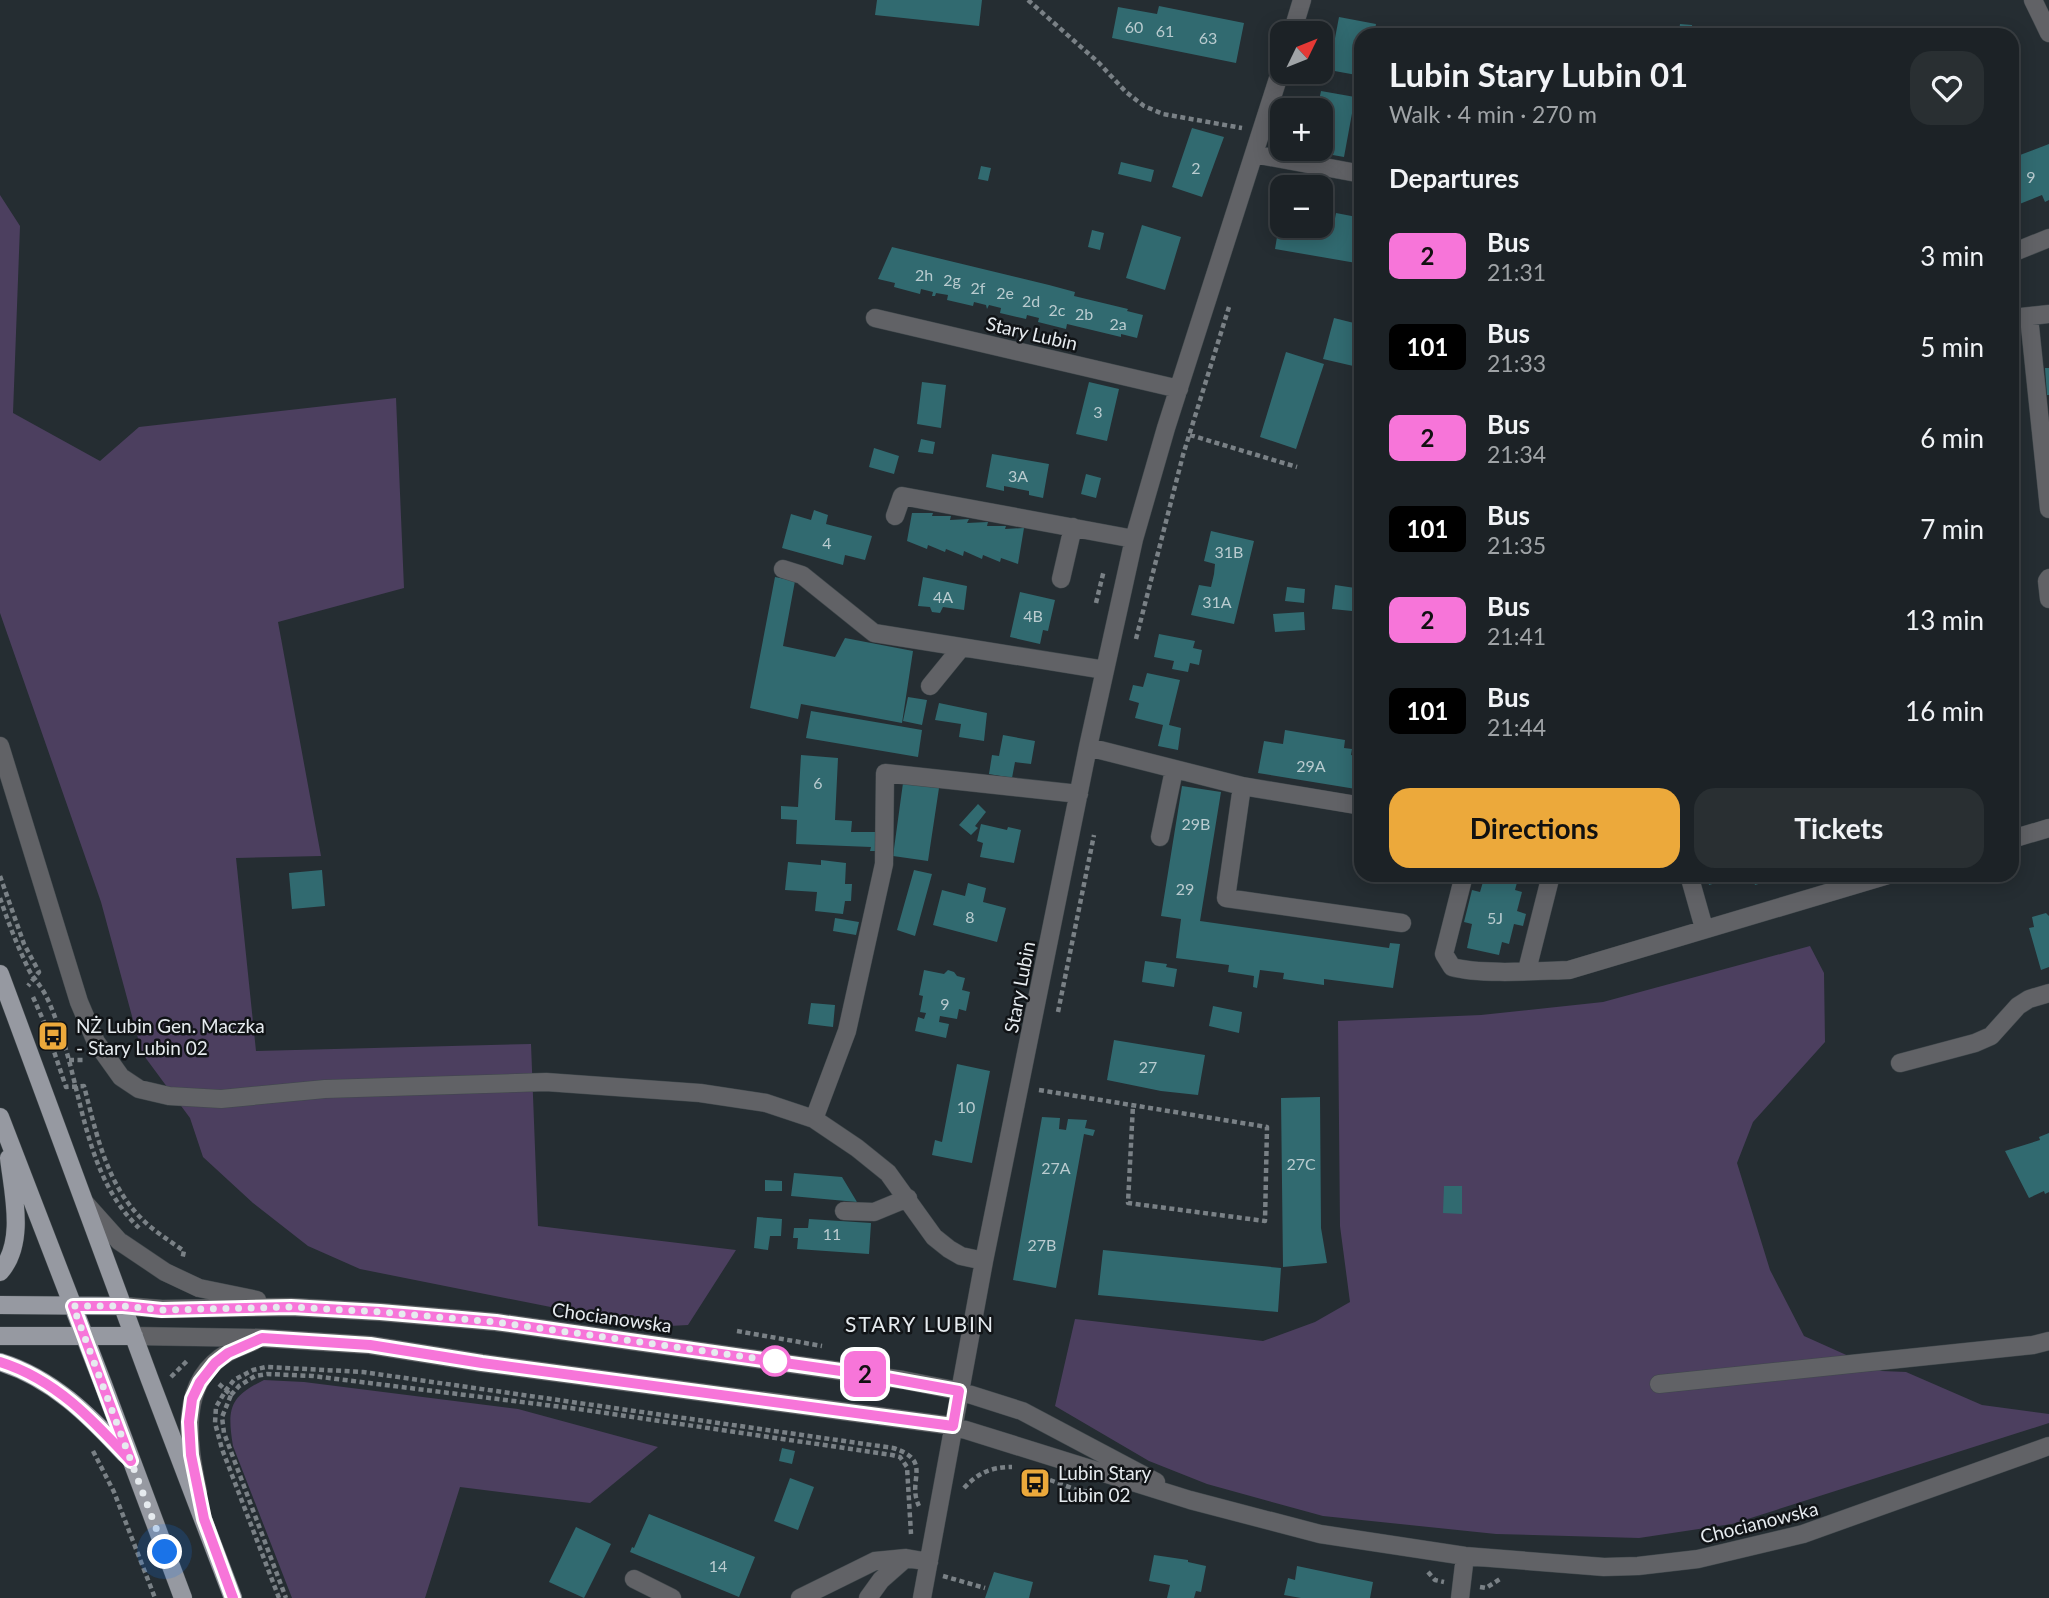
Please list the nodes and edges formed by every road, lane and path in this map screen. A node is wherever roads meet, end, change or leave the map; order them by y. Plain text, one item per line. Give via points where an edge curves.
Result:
1 (1028, 0) edge
2 (2033, 0) edge
3 (1296, 2) edge
4 (1294, 21) edge
5 (2049, 33) edge
6 (1276, 84) edge
7 (1259, 134) junction
8 (1254, 154) junction
9 (1354, 173) edge
10 (2049, 239) edge
11 (2019, 250) edge
12 (2049, 314) edge
13 (2021, 317) edge
14 (874, 318) dead end
15 (1179, 389) junction
16 (1166, 428) junction
17 (1297, 467) dead end
18 (2049, 509) edge
19 (895, 516) dead end
20 (1073, 527) junction
21 (1134, 539) junction
22 (783, 569) dead end
23 (2049, 578) edge
24 (1061, 579) dead end
25 (2049, 599) edge
26 (961, 648) junction
27 (1105, 670) junction
28 (930, 686) dead end
29 (0, 746) edge
30 (1088, 747) junction
31 (1174, 770) junction
32 (1242, 786) junction
33 (1079, 794) junction
34 (1354, 805) edge
35 (2049, 828) edge
36 (1160, 837) dead end
37 (2019, 837) edge
38 (0, 876) edge
39 (1462, 882) edge
40 (1549, 882) edge
41 (1691, 882) edge
42 (1839, 882) edge
43 (0, 898) edge
44 (1402, 923) dead end
45 (1704, 928) junction
46 (1527, 970) junction
47 (0, 974) edge
48 (34, 977) junction
49 (2049, 993) edge
50 (1899, 1063) dead end
51 (75, 1086) junction
52 (1021, 1087) junction
53 (1133, 1105) junction
54 (814, 1119) junction
55 (2, 1124) edge
56 (908, 1198) junction
57 (85, 1203) junction
58 (844, 1211) dead end
59 (984, 1261) junction
60 (0, 1272) edge
61 (170, 1274) junction
62 (0, 1305) edge
63 (73, 1306) junction
64 (123, 1306) junction
65 (291, 1307) junction
66 (84, 1334) junction
67 (0, 1336) edge
68 (134, 1336) junction
69 (262, 1338) junction
70 (2049, 1341) edge
71 (0, 1362) edge
72 (207, 1373) junction
73 (1659, 1384) dead end
74 (226, 1390) junction
75 (959, 1391) junction
76 (232, 1395) junction
77 (953, 1426) junction
78 (88, 1442) dead end
79 (2049, 1446) edge
80 (131, 1461) junction
81 (1016, 1467) dead end
82 (1040, 1476) dead end
83 (959, 1493) dead end
84 (1100, 1494) dead end
85 (1190, 1500) junction
86 (938, 1513) junction
87 (204, 1519) junction
88 (1465, 1556) junction
89 (906, 1558) junction
90 (937, 1563) junction
91 (1426, 1570) dead end
92 (1506, 1577) dead end
93 (634, 1579) dead end
94 (985, 1588) dead end
95 (1461, 1591) edge
96 (155, 1598) edge
97 (183, 1598) edge
98 (233, 1598) edge
99 (279, 1598) edge
100 (286, 1598) edge
101 (672, 1598) edge
102 (800, 1598) edge
103 (868, 1598) edge
104 (922, 1598) edge

1 - 7 path via 1144,106
2 - 5 street
3 - 4 street
6 - 7 street, Stary Lubin
7 - 8 street, Stary Lubin
8 - 9 street
8 - 15 street, Stary Lubin
10 - 11 street
12 - 13 street
13 - 18 street
14 - 15 street, Stary Lubin
15 - 16 street, Stary Lubin
16 - 17 path
16 - 21 street, Stary Lubin
19 - 20 street via 902,496
20 - 21 street
20 - 24 street
21 - 27 street, Stary Lubin
22 - 26 street via 803,575 874,633
23 - 25 street
26 - 27 street
26 - 28 street
27 - 30 street, Stary Lubin
29 - 54 street via 79,1002 107,1059 121,1077 139,1089 221,1099 325,1089 546,1082 713,1095 766,1103
30 - 31 street
30 - 33 street, Stary Lubin
31 - 32 street
31 - 36 street
32 - 34 street
32 - 44 street via 1226,898
33 - 52 street, Stary Lubin
33 - 54 street via 886,773 884,864 847,1031
35 - 37 street
38 - 48 path via 39,972
39 - 46 street via 1444,954 1452,967
40 - 46 street
41 - 45 street
42 - 45 street
43 - 48 path
45 - 46 street via 1569,970
47 - 57 main road
48 - 51 path via 58,1025
48 - 51 path via 27,985 66,1087
49 - 50 street via 2018,1006 1991,1036
51 - 61 path via 106,1184 129,1218 169,1249
51 - 61 path via 84,1086 107,1166 124,1198 141,1219 184,1251
52 - 53 path
52 - 59 street, Stary Lubin
53 - 53 path via 1267,1127 1265,1221 1128,1203
54 - 56 street via 858,1147
55 - 60 main road via 16,1222 13,1248
55 - 63 main road
56 - 58 street via 874,1212
56 - 59 street via 934,1237 961,1256
57 - 61 street via 119,1241
57 - 64 main road
59 - 75 street, Stary Lubin
61 - 65 street via 199,1288
62 - 63 main road, Chocianowska
63 - 64 main road, Chocianowska
63 - 66 main road
64 - 65 street, Chocianowska via 162,1310
64 - 68 main road
65 - 75 street, Chocianowska via 496,1322
66 - 67 main road, Chocianowska
66 - 68 main road, Chocianowska
66 - 80 main road
68 - 69 street, Chocianowska
68 - 87 main road
69 - 72 street via 228,1353
69 - 77 street, Chocianowska via 370,1345
70 - 73 street
71 - 80 main road via 60,1392
72 - 74 path
72 - 87 street via 192,1399 189,1422
74 - 76 path
74 - 86 path via 243,1374 266,1367 363,1372 893,1448 914,1459 918,1505
74 - 99 path via 216,1407 218,1435
75 - 77 street, Stary Lubin
75 - 85 street, Chocianowska via 1022,1410
76 - 89 path via 255,1376 313,1376 901,1457 907,1466 911,1532
76 - 100 path via 222,1417 224,1433
77 - 85 street, Chocianowska
77 - 86 street, Stary Lubin
78 - 96 path via 114,1492
79 - 88 street, Chocianowska via 1841,1522 1709,1557 1604,1567
80 - 97 main road
81 - 83 path via 996,1467 975,1476
82 - 84 path
85 - 88 street, Chocianowska via 1320,1534
86 - 90 street, Stary Lubin
87 - 98 main road
88 - 95 street
89 - 90 street
89 - 102 street via 875,1561
89 - 103 street
90 - 94 path via 943,1576
90 - 104 street, Stary Lubin
91 - 95 path via 1435,1580
92 - 95 path via 1486,1588
93 - 101 street

